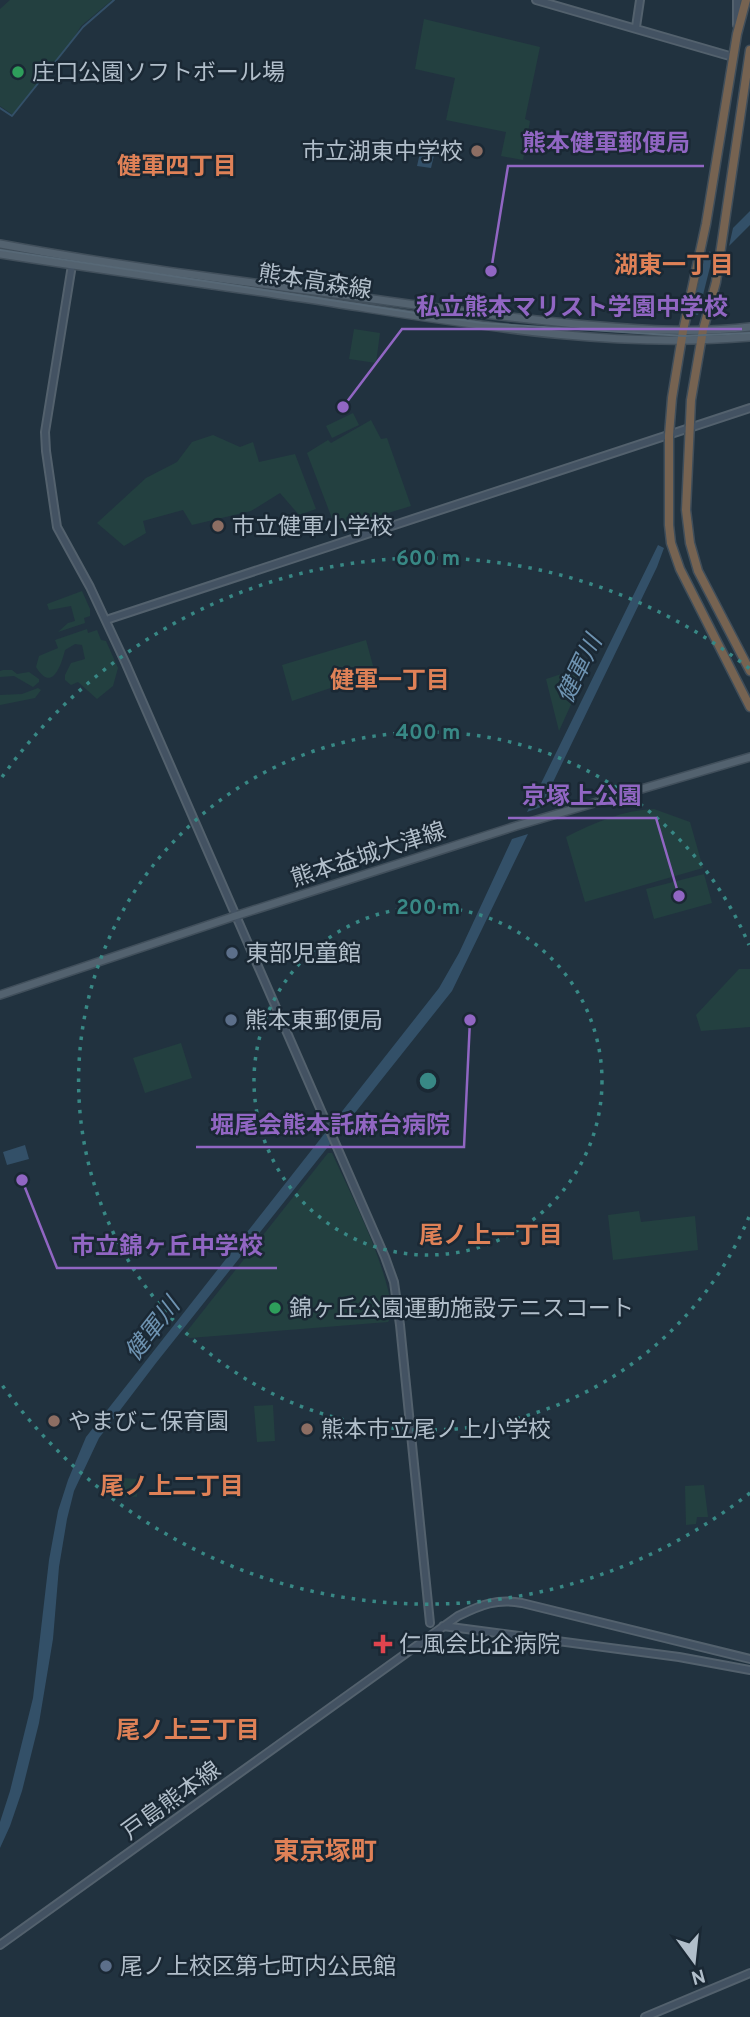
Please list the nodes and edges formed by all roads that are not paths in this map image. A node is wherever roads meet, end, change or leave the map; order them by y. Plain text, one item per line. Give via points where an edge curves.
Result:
1 (536, 0) edge
2 (640, 0) edge
3 (737, 0) edge
4 (746, 0) edge
5 (636, 27) junction
6 (737, 34) junction
7 (750, 50) edge
8 (733, 57) junction
9 (0, 244) edge
10 (0, 254) edge
11 (72, 265) junction
12 (750, 327) edge
13 (703, 330) junction
14 (683, 331) junction
15 (750, 337) edge
16 (682, 341) junction
17 (701, 341) junction
18 (750, 408) edge
19 (689, 427) junction
20 (669, 435) junction
21 (106, 620) junction
22 (750, 671) edge
23 (750, 707) edge
24 (750, 757) edge
25 (235, 916) junction
26 (0, 995) edge
27 (430, 1623) dead end
28 (443, 1626) junction
29 (750, 1659) edge
30 (750, 1670) edge
31 (0, 1945) edge
32 (750, 1973) edge
33 (645, 2017) edge

1 - 5 street
2 - 5 street
3 - 6 street
4 - 6 highway
5 - 8 street
6 - 8 highway
7 - 13 highway via 716,282
8 - 14 highway
9 - 14 main road, 熊本高森線 via 428,307
10 - 11 main road, 熊本高森線
11 - 16 main road, 熊本高森線 via 412,317
11 - 21 street via 45,432 46,451 57,527
12 - 13 main road, 熊本高森線
13 - 14 main road, 熊本高森線
13 - 17 highway
14 - 16 highway
15 - 17 main road, 熊本高森線
16 - 17 main road, 熊本高森線
16 - 20 highway
17 - 19 highway
18 - 19 street
19 - 20 street
19 - 22 highway via 686,510 690,543 698,571
20 - 21 street
20 - 23 highway via 671,543
21 - 25 street
24 - 25 main road, 熊本益城大津線
25 - 26 main road, 熊本益城大津線
25 - 27 street via 385,1258 397,1296
28 - 29 street, 戸島熊本線 via 488,1602 507,1600
28 - 30 street
28 - 31 street, 戸島熊本線
32 - 33 street

